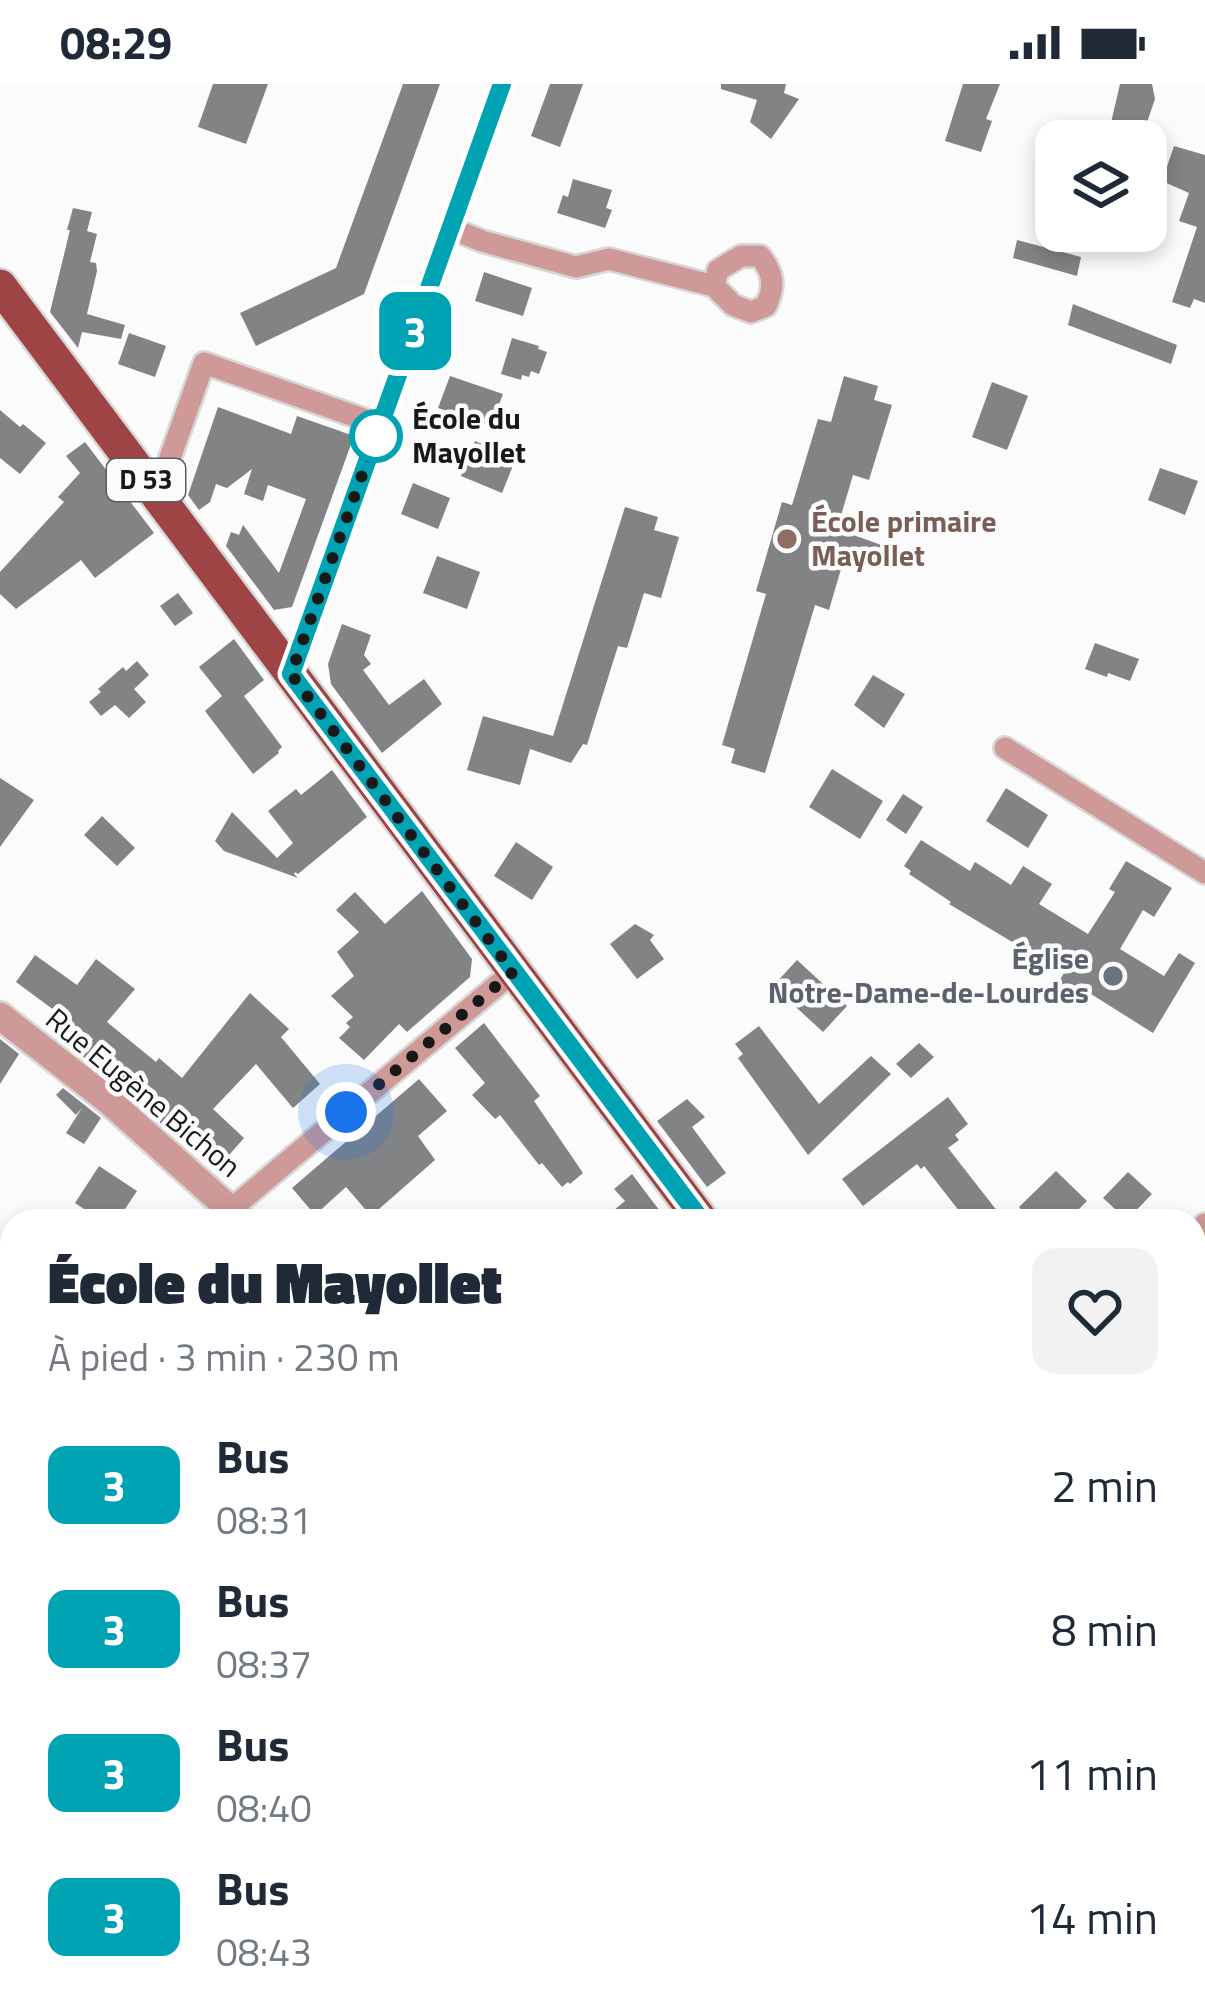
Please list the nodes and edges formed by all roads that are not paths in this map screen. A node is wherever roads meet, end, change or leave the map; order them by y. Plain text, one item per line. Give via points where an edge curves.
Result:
1 (502, 84) edge
2 (450, 228) junction
3 (0, 286) edge
4 (715, 286) dead end
5 (380, 425) junction
6 (157, 494) junction
7 (291, 674) junction
8 (1005, 748) dead end
9 (1205, 873) edge
10 (513, 972) junction
11 (0, 1016) edge
12 (229, 1209) edge
13 (245, 1209) edge
14 (693, 1209) edge

1 - 2 street
2 - 4 street via 576,267 609,260
2 - 5 street
3 - 6 main road, D 53
5 - 6 street via 204,363
5 - 7 street
6 - 7 main road, D 53
7 - 10 main road, D 53
8 - 9 street
10 - 13 street
10 - 14 main road, D 53
11 - 12 street, Rue Eugène Bichon

